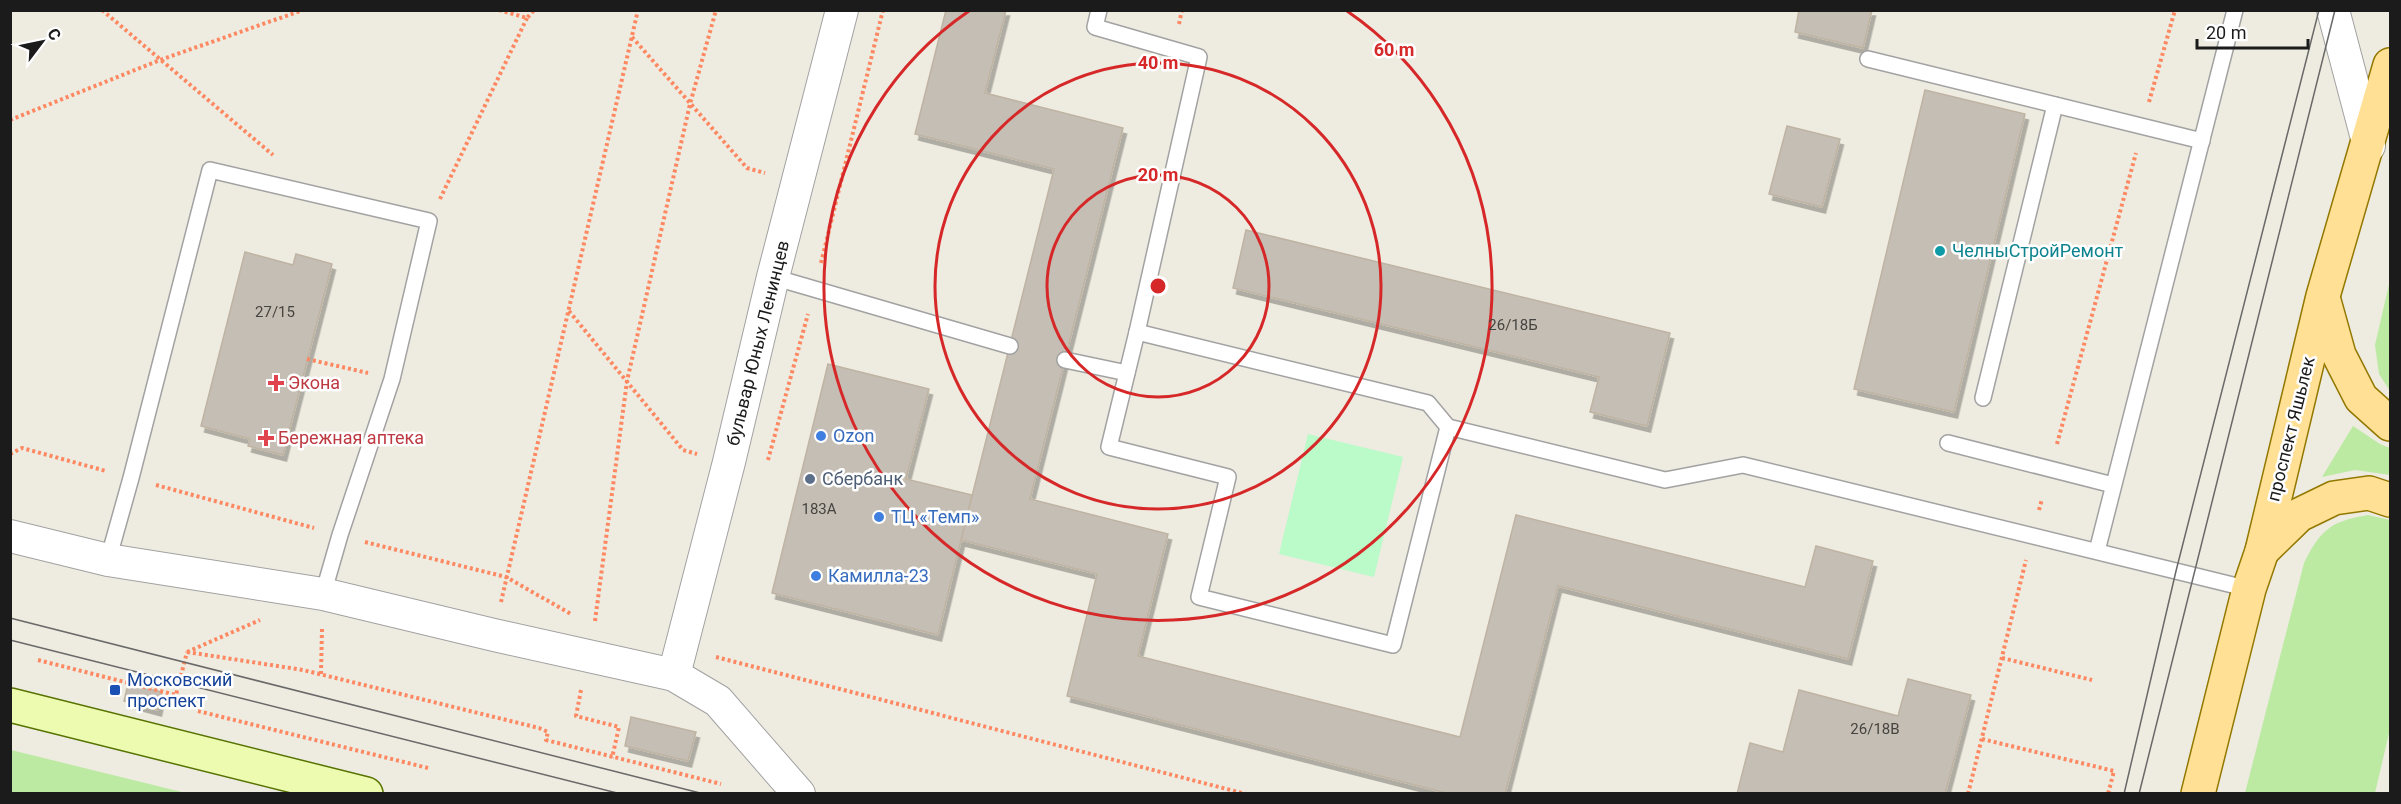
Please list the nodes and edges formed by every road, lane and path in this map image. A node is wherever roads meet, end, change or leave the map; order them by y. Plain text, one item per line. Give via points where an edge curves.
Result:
1 (102, 10) edge
2 (303, 10) edge
3 (499, 10) edge
4 (534, 10) edge
5 (638, 10) edge
6 (716, 10) edge
7 (842, 10) edge
8 (883, 10) edge
9 (1099, 10) edge
10 (2175, 10) edge
11 (2235, 10) edge
12 (2333, 12) edge
13 (527, 18) junction
14 (632, 36) junction
15 (1868, 59) dead end
16 (160, 60) junction
17 (2391, 65) edge
18 (690, 104) junction
19 (2055, 105) junction
20 (2147, 110) dead end
21 (10, 120) edge
22 (2202, 141) junction
23 (2369, 146) junction
24 (2136, 152) dead end
25 (277, 158) dead end
26 (798, 181) junction
27 (838, 192) junction
28 (429, 221) junction
29 (772, 277) junction
30 (814, 289) junction
31 (2323, 296) junction
32 (569, 311) junction
33 (1137, 332) junction
34 (1010, 346) dead end
35 (307, 359) dead end
36 (1065, 360) dead end
37 (1127, 373) junction
38 (392, 379) junction
39 (627, 381) junction
40 (1983, 398) dead end
41 (2391, 424) edge
42 (1449, 427) junction
43 (1948, 443) dead end
44 (2055, 452) dead end
45 (10, 454) edge
46 (729, 462) junction
47 (131, 478) junction
48 (2114, 485) junction
49 (2391, 500) edge
50 (340, 535) junction
51 (10, 536) edge
52 (2097, 550) junction
53 (2262, 551) junction
54 (2026, 558) dead end
55 (108, 560) junction
56 (506, 578) junction
57 (2249, 589) junction
58 (323, 594) junction
59 (270, 616) dead end
60 (494, 635) junction
61 (591, 641) junction
62 (719, 646) dead end
63 (187, 652) junction
64 (716, 657) junction
65 (2002, 658) junction
66 (38, 660) dead end
67 (677, 662) junction
68 (321, 674) junction
69 (2092, 680) dead end
70 (10, 705) edge
71 (198, 711) dead end
72 (1982, 739) junction
73 (612, 758) junction
74 (429, 768) dead end
75 (721, 784) dead end
76 (366, 794) edge
77 (799, 794) edge
78 (1246, 794) edge
79 (1968, 794) edge
80 (2108, 794) edge
81 (2198, 794) edge

1 - 16 path
2 - 16 path
3 - 13 path
4 - 13 path
5 - 14 path
6 - 18 path
7 - 26 street, бульвар Юных Ленинцев
8 - 27 path
9 - 33 lane via 1095,27 1199,57
10 - 20 path
11 - 22 lane
12 - 23 street
13 - 28 path
14 - 18 path
14 - 32 path
15 - 19 lane
16 - 21 path
16 - 25 path
17 - 23 main road, проспект Яшьлек
18 - 26 path via 747,168
18 - 39 path
19 - 22 lane
19 - 40 lane
22 - 48 lane
23 - 31 main road, проспект Яшьлек
24 - 44 path
26 - 27 path
26 - 29 street, бульвар Юных Ленинцев
27 - 30 path
28 - 38 lane
28 - 47 lane via 210,170
29 - 30 lane
29 - 46 street, бульвар Юных Ленинцев
30 - 34 lane
30 - 46 path via 766,470
31 - 41 main road via 2339,356 2361,398
31 - 53 main road, проспект Яшьлек
32 - 39 path
32 - 56 path
33 - 37 lane
33 - 42 lane via 1428,403
35 - 38 path
36 - 37 lane
37 - 42 lane via 1109,447 1228,477 1198,597 1393,645
38 - 50 lane
39 - 46 path via 683,450
39 - 61 path
42 - 52 lane via 1665,480 1743,465
43 - 48 lane
45 - 47 path via 22,448
46 - 67 street, бульвар Юных Ленинцев
47 - 50 path
47 - 55 lane
48 - 52 lane
49 - 53 main road via 2369,493 2334,498 2299,515
50 - 56 path
50 - 58 lane
51 - 55 street
52 - 57 lane
53 - 57 main road, проспект Яшьлек
54 - 65 path
55 - 58 street
56 - 60 path
56 - 61 path
57 - 81 main road, проспект Яшьлек
58 - 60 street
58 - 68 path
59 - 63 path
60 - 61 street
61 - 67 street
61 - 73 path via 576,716 619,727
62 - 64 path
63 - 66 path via 176,695
63 - 68 path
64 - 67 path
64 - 78 path
65 - 69 path
65 - 72 path
67 - 77 street via 718,701
68 - 73 path via 539,728 548,732 546,740
70 - 76 main road
71 - 74 path
72 - 79 path
72 - 80 path via 2114,771
73 - 75 path

